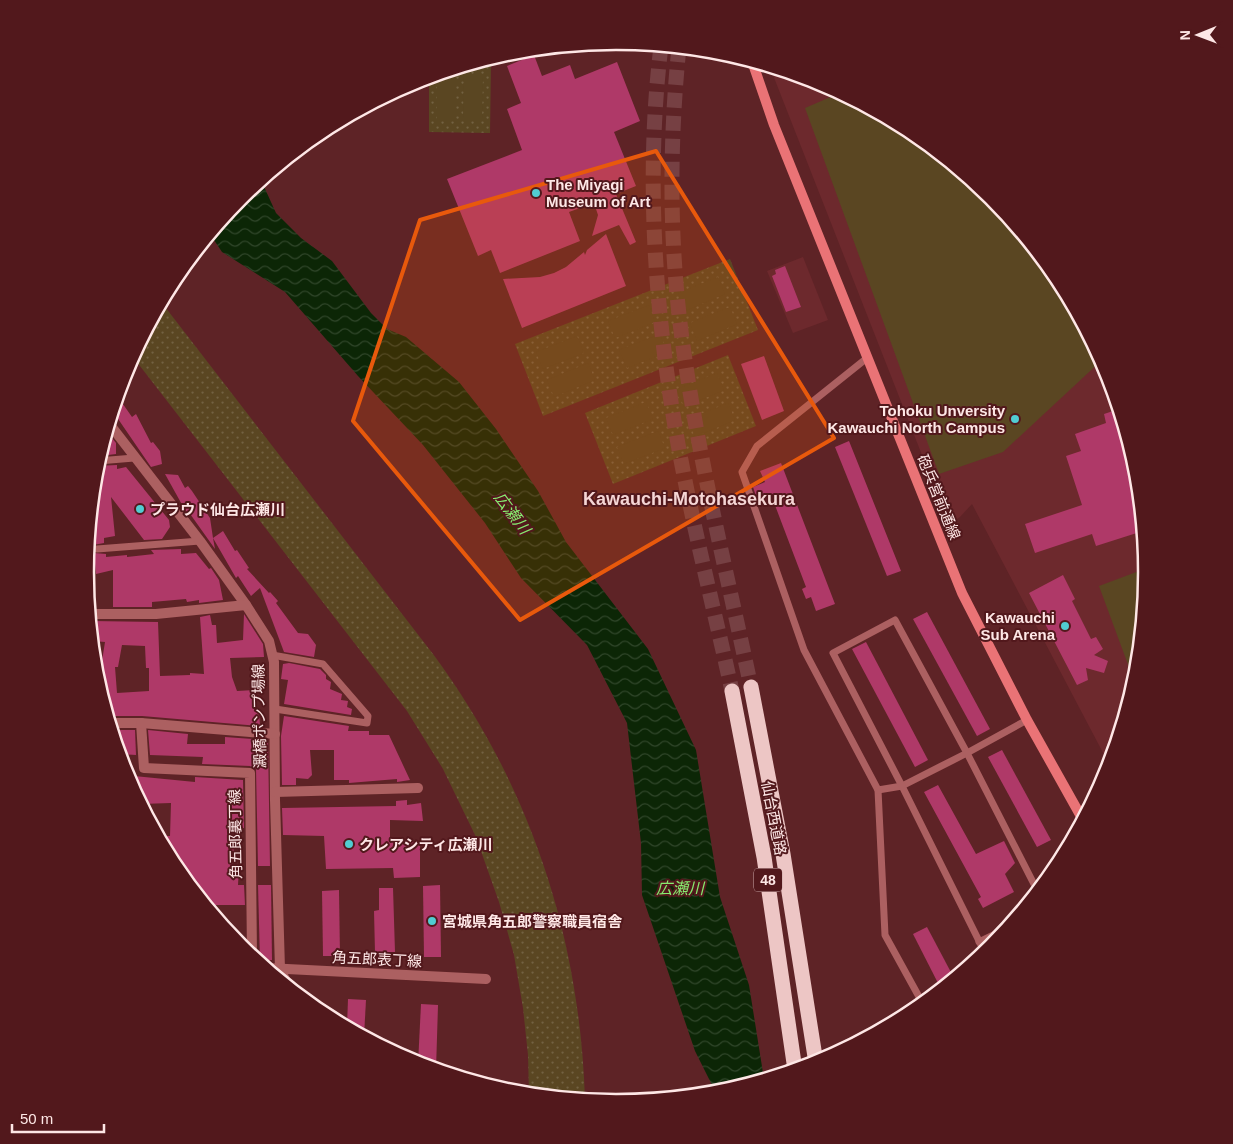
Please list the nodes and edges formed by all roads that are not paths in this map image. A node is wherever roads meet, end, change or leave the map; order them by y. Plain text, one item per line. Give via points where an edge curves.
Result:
1 (755, 69) edge
2 (867, 358) junction
3 (114, 431) edge
4 (134, 458) junction
5 (107, 460) edge
6 (200, 540) junction
7 (97, 549) dead end
8 (246, 605) junction
9 (97, 614) edge
10 (272, 655) junction
11 (751, 687) tunnel mouth
12 (732, 691) tunnel mouth
13 (275, 709) junction
14 (1027, 720) junction
15 (117, 723) edge
16 (141, 723) junction
17 (275, 734) junction
18 (967, 754) junction
19 (902, 786) junction
20 (418, 788) dead end
21 (878, 790) junction
22 (275, 792) junction
23 (1079, 814) edge
24 (1034, 885) edge
25 (990, 937) edge
26 (979, 942) junction
27 (252, 945) edge
28 (981, 946) edge
29 (280, 969) joint
30 (486, 979) dead end
31 (919, 997) edge
32 (815, 1055) edge
33 (794, 1062) edge

1 - 2 street, 砲兵営前通線
2 - 14 street, 砲兵営前通線 via 962,593
2 - 21 lane via 757,446 742,472 804,650
3 - 4 street, 澱橋ポンプ場線
4 - 5 lane
4 - 6 street, 澱橋ポンプ場線
6 - 7 lane
6 - 8 street, 澱橋ポンプ場線
8 - 9 street via 156,614
8 - 10 street, 澱橋ポンプ場線 via 269,641
10 - 13 street, 澱橋ポンプ場線
10 - 13 lane via 323,664 368,716 367,723
11 - 32 highway, 仙台西道路 / 48
12 - 33 highway, 仙台西道路 / 48 via 764,856
13 - 17 street, 澱橋ポンプ場線
14 - 18 lane
14 - 23 street, 砲兵営前通線
15 - 16 street
16 - 17 street
16 - 27 street, 角五郎裏丁線 via 144,768 250,773
17 - 22 street, 澱橋ポンプ場線
18 - 19 lane
18 - 19 lane via 895,620 833,653
18 - 24 lane
19 - 21 lane
19 - 26 lane
20 - 22 street
21 - 31 lane via 885,935
22 - 29 street, 澱橋ポンプ場線
25 - 26 lane
26 - 28 lane
29 - 30 street, 角五郎表丁線

